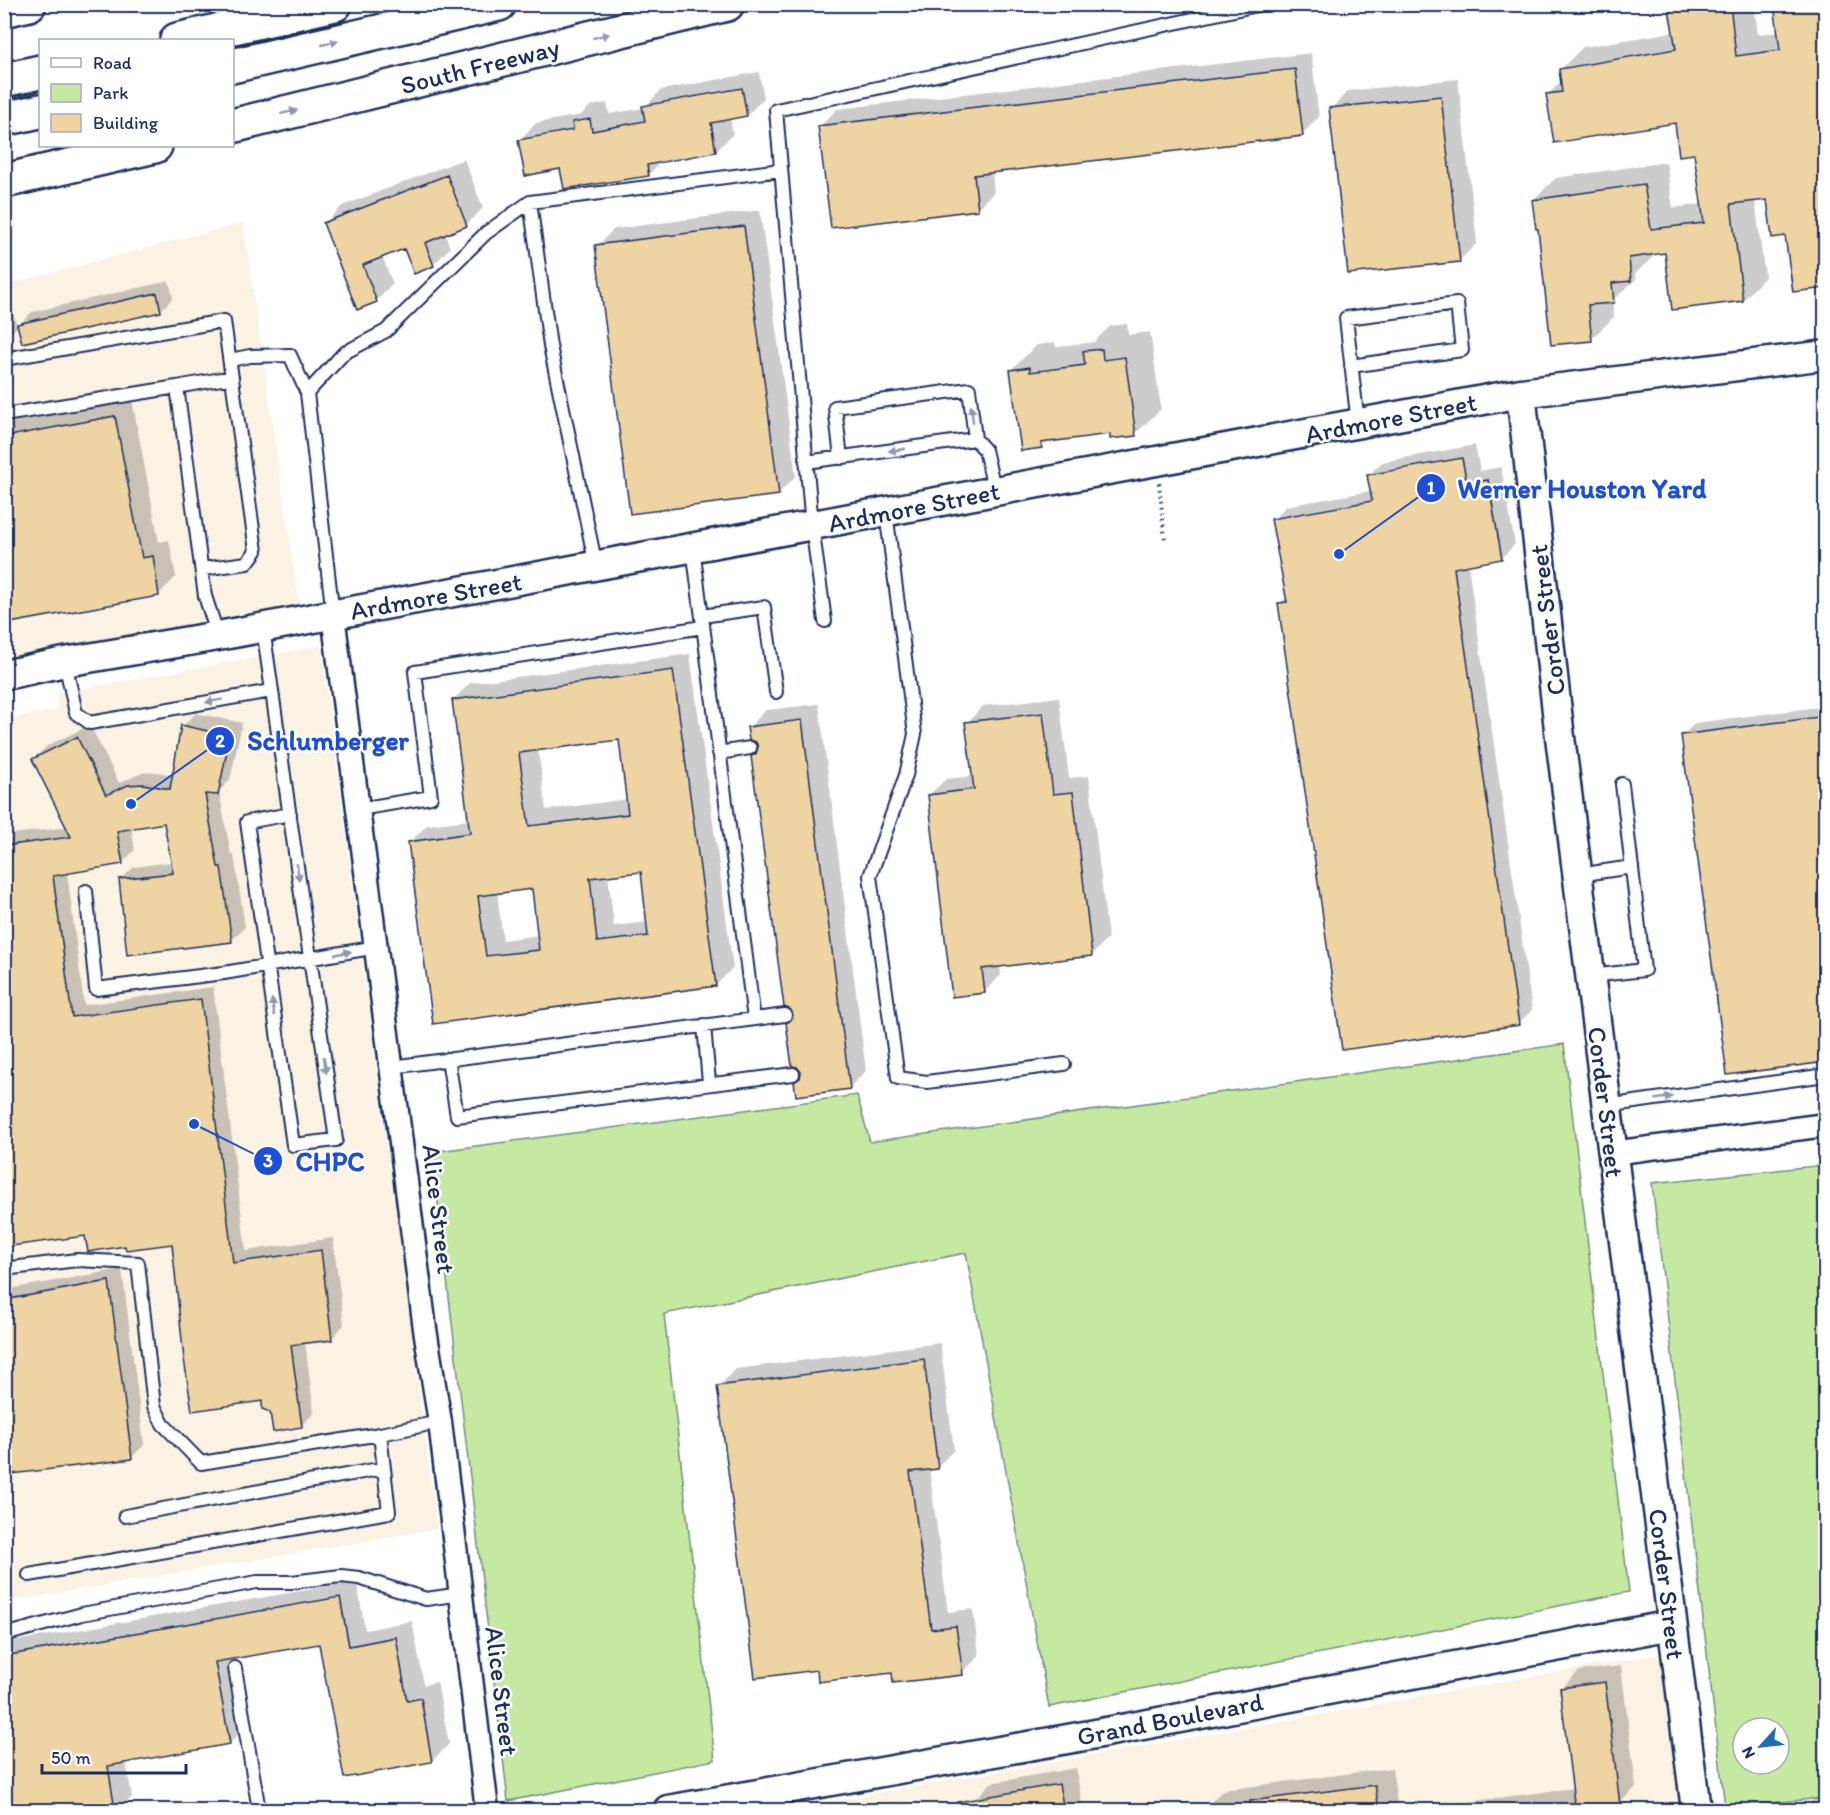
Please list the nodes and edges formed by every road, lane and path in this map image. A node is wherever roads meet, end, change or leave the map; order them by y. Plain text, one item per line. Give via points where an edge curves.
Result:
1 (28, 4) edge
2 (335, 4) edge
3 (499, 4) edge
4 (727, 4) edge
5 (1262, 4) edge
6 (4, 8) edge
7 (181, 39) edge
8 (234, 66) edge
9 (39, 72) edge
10 (4, 80) edge
11 (39, 111) edge
12 (4, 119) edge
13 (234, 126) edge
14 (151, 147) edge
15 (71, 166) junction
16 (781, 170) junction
17 (4, 181) edge
18 (4, 192) edge
19 (530, 202) junction
20 (1826, 355) edge
21 (4, 359) edge
22 (230, 360) junction
23 (1351, 366) junction
24 (232, 377) junction
25 (177, 387) junction
26 (308, 393) junction
27 (1521, 393) junction
28 (4, 415) edge
29 (1358, 424) junction
30 (975, 439) junction
31 (841, 458) junction
32 (806, 462) junction
33 (1157, 462) junction
34 (995, 492) junction
35 (886, 512) junction
36 (812, 526) junction
37 (1165, 540) dead end
38 (693, 548) junction
39 (596, 566) junction
40 (202, 569) junction
41 (333, 615) junction
42 (702, 621) junction
43 (825, 621) dead end
44 (263, 628) junction
45 (218, 636) junction
46 (65, 662) junction
47 (4, 675) edge
48 (271, 691) junction
49 (776, 692) dead end
50 (750, 748) dead end
51 (719, 753) junction
52 (1622, 784) dead end
53 (359, 809) junction
54 (290, 814) junction
55 (1632, 867) junction
56 (1578, 875) junction
57 (86, 891) dead end
58 (377, 947) junction
59 (310, 960) junction
60 (267, 966) junction
61 (1590, 976) junction
62 (785, 1015) dead end
63 (754, 1019) junction
64 (704, 1025) junction
65 (448, 1059) junction
66 (1064, 1064) dead end
67 (392, 1067) junction
68 (793, 1074) dead end
69 (1826, 1075) edge
70 (709, 1083) junction
71 (1606, 1106) junction
72 (1826, 1125) edge
73 (1612, 1153) junction
74 (4, 1269) edge
75 (440, 1422) junction
76 (380, 1434) junction
77 (384, 1468) junction
78 (125, 1516) dead end
79 (29, 1575) dead end
80 (461, 1594) junction
81 (1672, 1625) junction
82 (4, 1635) edge
83 (235, 1668) dead end
84 (260, 1810) edge
85 (487, 1810) edge
86 (668, 1810) edge
87 (1696, 1810) edge

1 - 6 highway
2 - 7 highway
8 -> 3 highway
13 -> 4 highway, South Freeway
5 - 16 lane via 776,110
9 - 10 highway
11 - 12 highway
14 - 15 highway
15 - 17 highway
15 - 18 highway
16 - 19 lane
16 - 32 lane
19 - 26 lane via 486,233 386,331 344,352
19 - 39 lane via 550,346
20 - 27 street, Ardmore Street
21 - 22 lane via 224,321
22 - 24 lane
22 - 26 lane via 290,355
23 - 23 lane via 1346,318 1457,304 1462,350
23 - 29 lane
24 - 25 lane
24 - 40 lane via 256,550 247,562
25 - 28 lane
25 - 40 lane
26 - 41 lane
27 - 29 street, Ardmore Street
27 - 56 street, Corder Street
29 - 33 street, Ardmore Street
30 -> 31 lane
30 -> 31 lane via 969,389 835,407
30 - 34 lane via 985,450
31 - 32 lane
32 - 36 lane
33 - 34 street, Ardmore Street
33 - 37 path
34 - 35 street, Ardmore Street
35 - 36 street, Ardmore Street
35 - 66 lane via 915,734 906,776 870,876 898,1078 927,1082
36 - 38 street, Ardmore Street
36 - 43 lane
38 - 39 street, Ardmore Street
38 - 42 lane
39 - 41 street, Ardmore Street
40 - 45 lane via 205,596
41 - 44 street, Ardmore Street
41 - 53 street, Alice Street
42 - 49 lane via 764,607
42 - 51 lane
42 - 53 lane via 415,672 431,797
44 - 45 street, Ardmore Street
44 - 48 lane
45 - 46 street, Ardmore Street
46 - 47 street, Ardmore Street
48 -> 46 lane via 90,723 76,712
48 - 54 lane
50 - 51 lane
51 - 63 lane
52 - 55 lane
53 - 58 street, Alice Street
54 -> 59 lane
54 - 60 lane via 247,822
55 - 56 lane
55 - 61 lane via 1644,970
56 - 61 street, Corder Street
57 - 60 lane via 96,988
59 -> 58 lane
58 - 67 street, Alice Street
59 - 60 lane
59 -> 60 lane via 336,1140 293,1145
61 - 71 street, Corder Street
62 - 63 lane
63 - 64 lane
64 - 65 lane
64 - 70 lane
65 - 67 lane
65 - 70 lane via 457,1116
67 - 75 street, Alice Street
68 - 70 lane
71 -> 69 lane
71 - 73 street, Corder Street
72 - 73 street
73 - 81 street, Corder Street
74 - 76 lane via 77,1260 138,1263 154,1406 163,1424 201,1462
75 - 76 lane
75 - 80 street, Alice Street
76 - 77 lane
77 - 78 lane
77 - 79 lane via 389,1512
80 - 82 lane via 426,1599 341,1576 257,1582 82,1614
80 - 85 street, Alice Street
81 - 86 street, Grand Boulevard
81 - 87 street, Corder Street
83 - 84 lane

